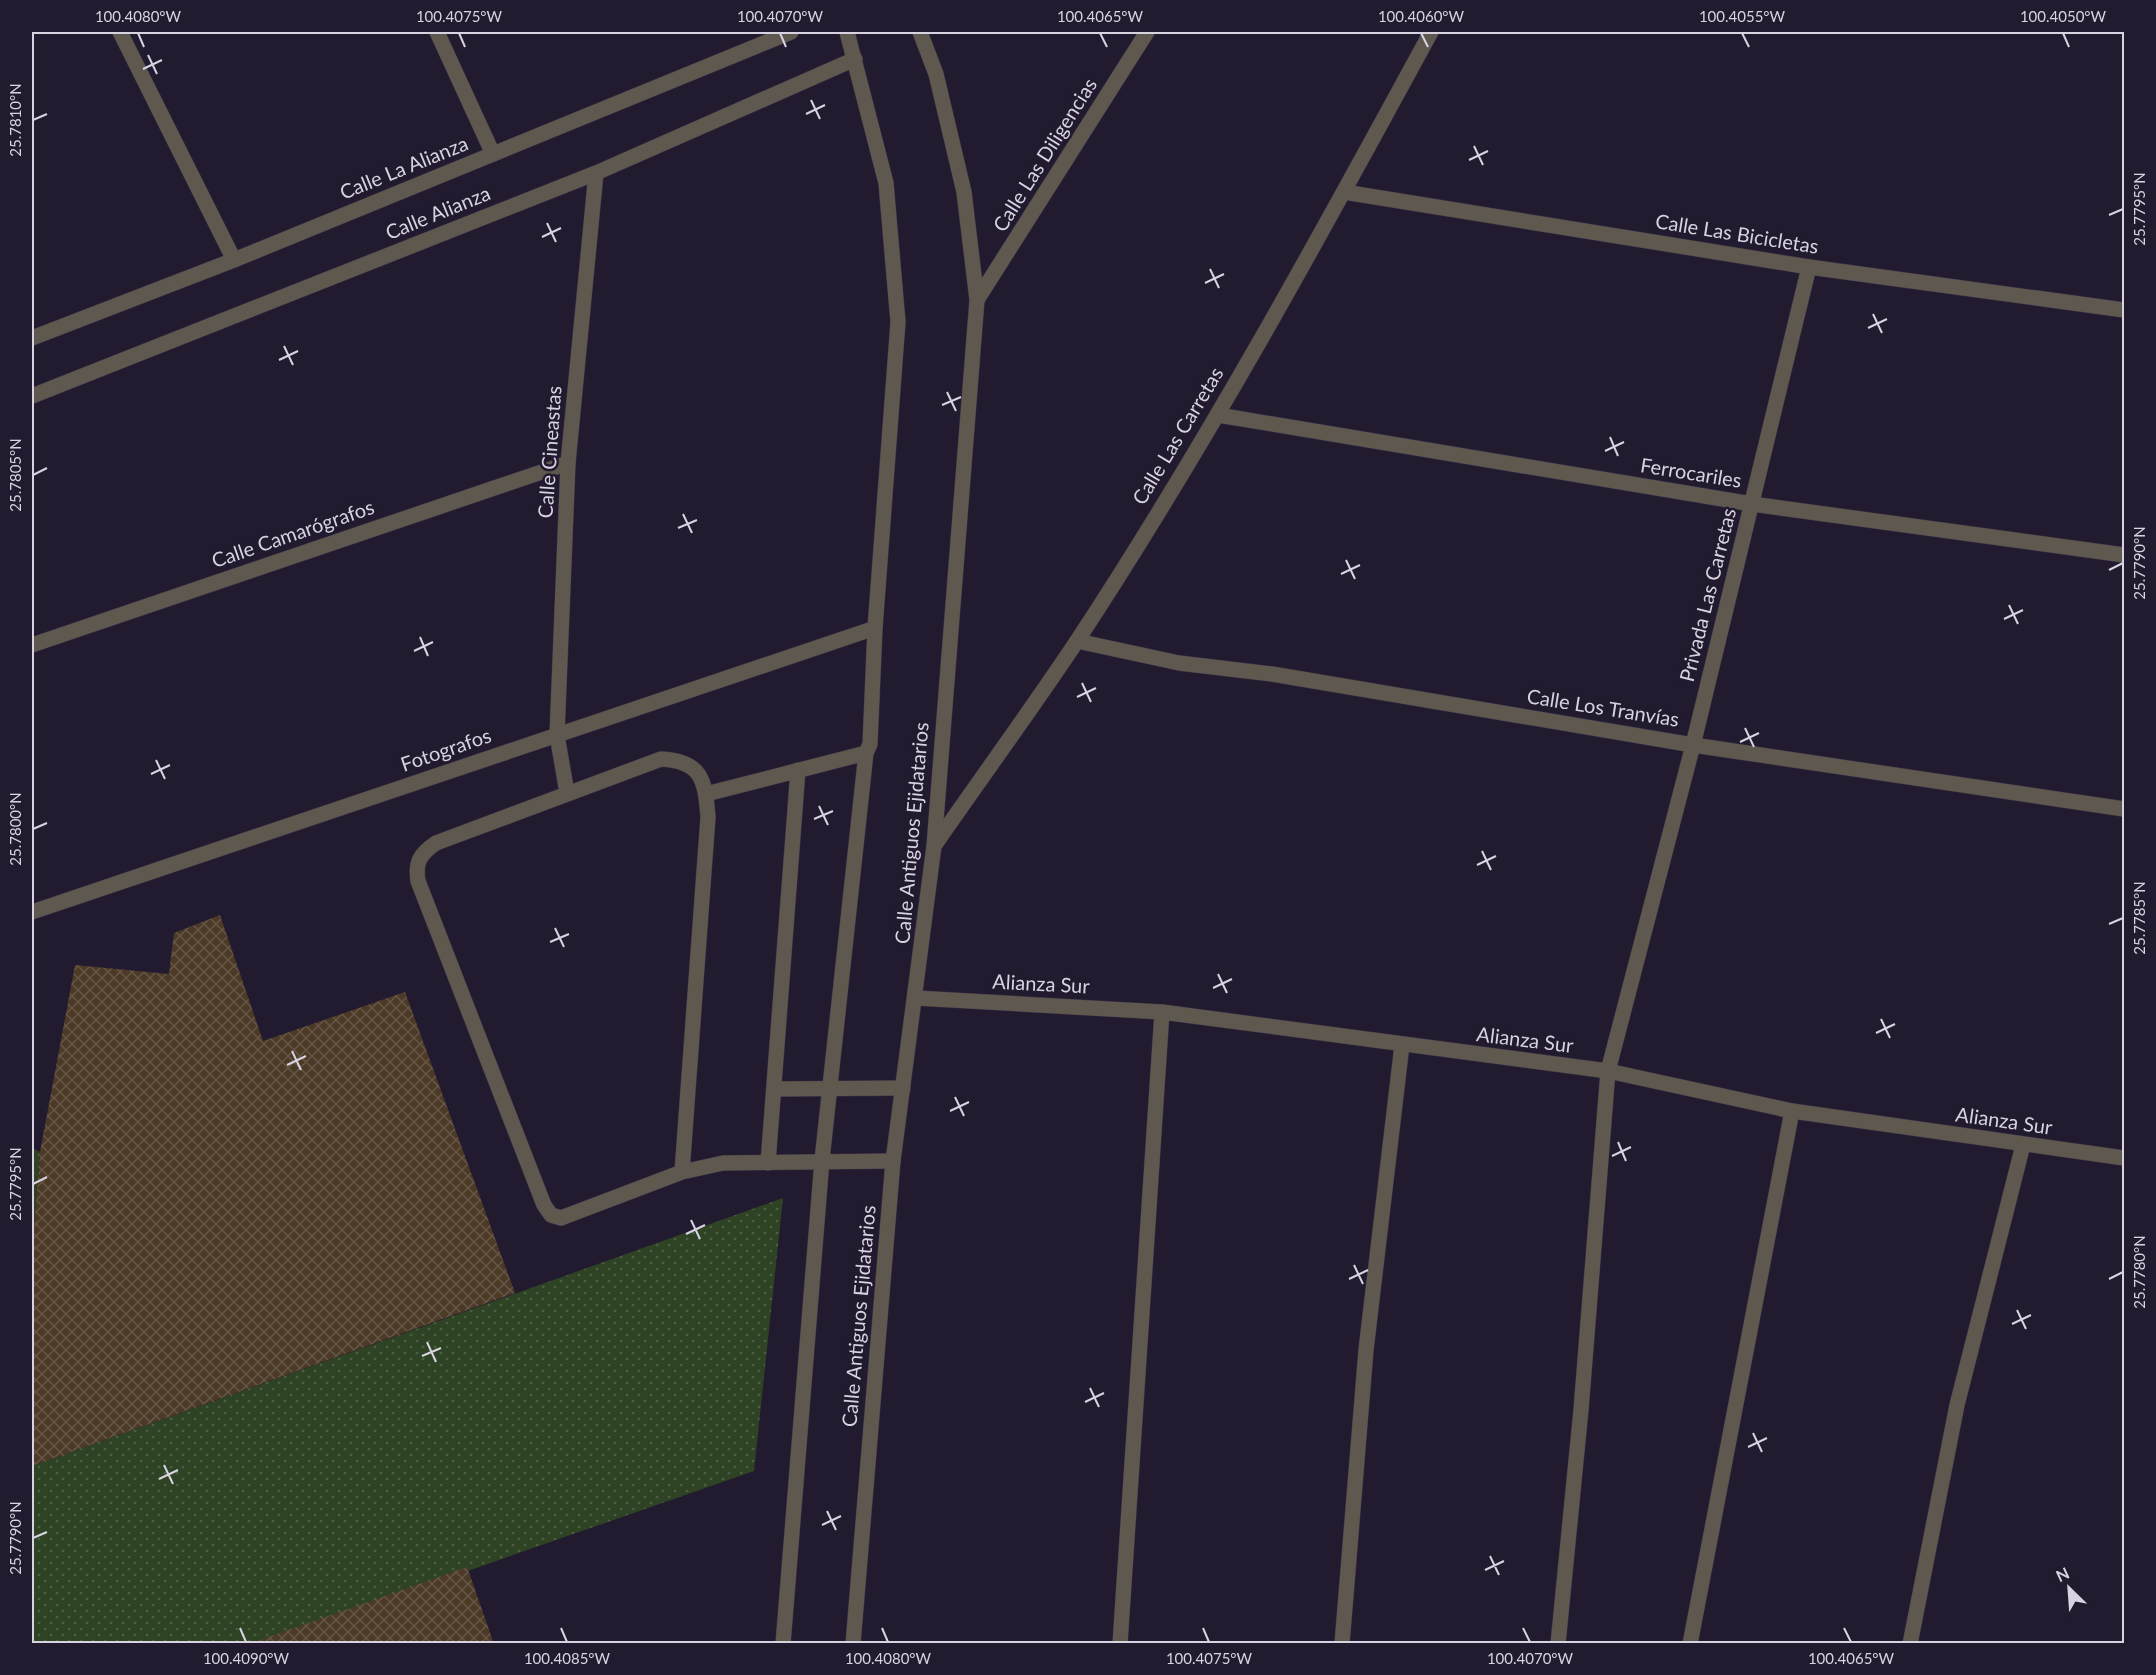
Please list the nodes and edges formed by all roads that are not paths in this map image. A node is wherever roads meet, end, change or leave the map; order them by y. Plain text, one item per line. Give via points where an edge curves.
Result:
1 (120, 32) edge
2 (437, 32) edge
3 (791, 32) edge
4 (847, 32) edge
5 (920, 32) edge
6 (1148, 32) edge
7 (1431, 32) edge
8 (855, 59) junction
9 (494, 154) junction
10 (596, 173) junction
11 (1344, 192) junction
12 (234, 260) junction
13 (1809, 267) junction
14 (977, 300) junction
15 (2124, 310) edge
16 (32, 338) edge
17 (32, 396) edge
18 (1218, 415) junction
19 (568, 463) junction
20 (1752, 504) junction
21 (2124, 555) edge
22 (875, 628) junction
23 (1077, 641) junction
24 (32, 645) edge
25 (557, 735) junction
26 (1694, 745) junction
27 (866, 753) junction
28 (798, 770) junction
29 (567, 793) junction
30 (706, 794) junction
31 (2124, 808) edge
32 (934, 846) junction
33 (32, 912) edge
34 (916, 998) junction
35 (1162, 1012) junction
36 (1402, 1045) junction
37 (1608, 1071) junction
38 (829, 1088) junction
39 (903, 1088) junction
40 (774, 1089) junction
41 (1792, 1111) junction
42 (2023, 1145) junction
43 (2124, 1158) edge
44 (822, 1160) junction
45 (893, 1161) junction
46 (768, 1163) junction
47 (682, 1172) junction
48 (783, 1644) edge
49 (853, 1644) edge
50 (1120, 1644) edge
51 (1342, 1644) edge
52 (1558, 1644) edge
53 (1690, 1644) edge
54 (1910, 1644) edge

1 - 12 street
2 - 9 street
3 - 9 street, Calle La Alianza
4 - 8 street
5 - 14 street, Calle Antiguos Ejidatarios via 936,74 964,192
6 - 14 street, Calle Las Diligencias
7 - 11 street, Calle Las Carretas
8 - 10 street, Calle Alianza
8 - 22 street via 886,183 898,322
9 - 12 street, Calle La Alianza
10 - 17 street, Calle Alianza
10 - 19 street, Calle Cineastas
11 - 13 street, Calle Las Bicicletas
11 - 18 street, Calle Las Carretas
12 - 16 street, Calle La Alianza
13 - 15 street, Calle Las Bicicletas
13 - 20 street, Privada Las Carretas
14 - 32 street, Calle Antiguos Ejidatarios
18 - 20 street, Ferrocariles
18 - 23 street, Calle Las Carretas
19 - 24 street, Calle Camarógrafos
19 - 25 street, Calle Cineastas
20 - 21 street, Ferrocariles
20 - 26 street, Privada Las Carretas
22 - 25 street, Fotografos
22 - 27 street via 870,744
23 - 26 street, Calle Los Tranvías via 1179,663 1272,674
23 - 32 street, Calle Las Carretas
25 - 29 street, Calle Cineastas
25 - 33 street, Fotografos
26 - 31 street, Calle Los Tranvías
26 - 37 street, Privada Las Carretas
27 - 28 street
27 - 38 street
28 - 30 street
28 - 40 street
29 - 30 street via 661,759 680,760 698,771
29 - 47 street via 436,843 423,851 416,866 418,881 544,1206 551,1215 573,1215
30 - 47 street via 708,843
32 - 34 street, Calle Antiguos Ejidatarios
34 - 35 street, Alianza Sur
34 - 39 street, Calle Antiguos Ejidatarios
35 - 36 street, Alianza Sur
35 - 50 street
36 - 37 street, Alianza Sur
36 - 51 street via 1366,1350
37 - 41 street, Alianza Sur
37 - 52 street, Privada Las Carretas
38 - 39 street
38 - 40 street
38 - 44 street
39 - 45 street, Calle Antiguos Ejidatarios
40 - 46 street
41 - 42 street, Alianza Sur
41 - 53 street
42 - 43 street, Alianza Sur
42 - 54 street via 1957,1405
44 - 45 street
44 - 46 street
44 - 48 street
45 - 49 street, Calle Antiguos Ejidatarios
46 - 47 street via 723,1163

